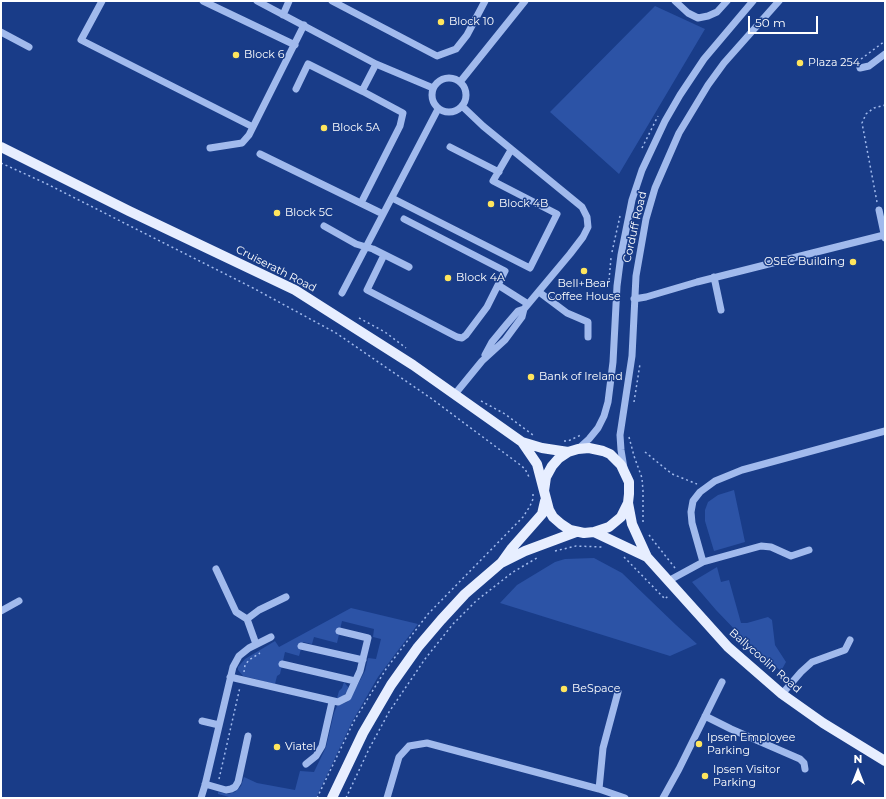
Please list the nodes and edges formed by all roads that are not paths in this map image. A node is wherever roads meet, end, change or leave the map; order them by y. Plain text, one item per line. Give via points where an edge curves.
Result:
1 (102, 1) edge
2 (203, 1) edge
3 (257, 1) edge
4 (289, 1) edge
5 (332, 1) edge
6 (484, 1) edge
7 (525, 1) edge
8 (675, 1) edge
9 (727, 1) edge
10 (753, 1) edge
11 (779, 1) edge
12 (283, 15) junction
13 (304, 26) junction
14 (1, 32) edge
15 (295, 46) junction
16 (29, 47) dead end
17 (885, 54) edge
18 (376, 64) junction
19 (860, 68) dead end
20 (460, 82) junction
21 (433, 88) junction
22 (296, 89) dead end
23 (362, 91) junction
24 (462, 106) junction
25 (438, 109) junction
26 (253, 127) junction
27 (1, 147) edge
28 (450, 147) dead end
29 (210, 148) dead end
30 (511, 150) junction
31 (260, 154) dead end
32 (499, 172) junction
33 (392, 198) junction
34 (361, 203) junction
35 (879, 210) road end
36 (384, 214) junction
37 (404, 219) dead end
38 (324, 226) dead end
39 (885, 236) edge
40 (366, 248) junction
41 (384, 254) junction
42 (409, 267) dead end
43 (714, 278) junction
44 (498, 284) junction
45 (538, 292) junction
46 (342, 293) dead end
47 (634, 299) junction
48 (526, 307) junction
49 (721, 310) dead end
50 (588, 337) dead end
51 (455, 394) junction
52 (885, 431) edge
53 (522, 442) junction
54 (573, 451) junction
55 (625, 471) junction
56 (545, 496) junction
57 (628, 503) junction
58 (576, 532) junction
59 (594, 532) junction
60 (808, 550) dead end
61 (647, 558) junction
62 (703, 562) junction
63 (501, 563) junction
64 (216, 569) dead end
65 (671, 585) junction
66 (286, 597) dead end
67 (19, 601) dead end
68 (1, 611) edge
69 (247, 619) junction
70 (339, 631) dead end
71 (271, 636) dead end
72 (850, 640) dead end
73 (256, 644) junction
74 (301, 646) dead end
75 (363, 660) junction
76 (282, 664) dead end
77 (230, 677) junction
78 (356, 681) junction
79 (722, 682) dead end
80 (618, 692) dead end
81 (782, 694) junction
82 (332, 702) junction
83 (705, 716) junction
84 (202, 721) dead end
85 (219, 725) junction
86 (248, 736) dead end
87 (885, 761) edge
88 (306, 764) dead end
89 (805, 770) dead end
90 (205, 784) junction
91 (599, 790) junction
92 (201, 798) edge
93 (332, 798) edge
94 (387, 798) edge
95 (624, 798) edge
96 (663, 798) edge

1 - 26 street via 81,40
2 - 15 street
3 - 12 street
4 - 12 street
5 - 6 street via 437,56 456,49 467,35
7 - 20 street
8 - 9 street via 698,18 717,12
10 - 54 street, Corduff Road via 704,59 680,94 642,170 632,200 620,255 608,402 598,428 589,439
11 - 47 street, Corduff Road via 724,63 679,133 655,188 646,219
12 - 13 street
13 - 15 street
13 - 18 street
14 - 16 street
15 - 26 street
17 - 19 street via 869,66
18 - 21 street
18 - 23 street
20 - 21 street via 440,80
20 - 24 street via 466,91
21 - 25 street via 432,99
22 - 23 street via 308,64
23 - 34 street via 402,112 400,126
24 - 25 street via 453,112
24 - 30 street
25 - 33 street
26 - 29 street via 242,143
27 - 51 main road, Cruiserath Road via 295,290
28 - 32 street
30 - 32 street
30 - 45 street via 582,207 588,227 583,237
31 - 34 street
32 - 33 street via 493,181 557,214 530,268
33 - 36 street
34 - 36 street
35 - 39 street
36 - 40 street
37 - 44 street via 505,271
38 - 40 street
39 - 43 street
40 - 41 street
40 - 46 street
41 - 42 street
41 - 44 street via 367,290 462,338 487,307
43 - 47 street
43 - 49 street
44 - 48 street
45 - 48 street
45 - 50 street via 568,313 588,322
47 - 55 street, Corduff Road via 632,356 620,435
48 - 51 street via 518,311 506,324 482,361
51 - 53 main road, Cruiserath Road
52 - 62 street via 742,470 706,487 693,501 691,512
53 - 54 main road, Cruiserath Road via 542,448
53 - 56 main road, Cruiserath Road via 537,464
54 - 55 main road via 589,448 603,451 616,459
54 - 56 main road via 559,458 552,466 546,477
55 - 57 main road via 629,482
56 - 58 main road via 548,510 557,521
56 - 63 main road via 542,514
57 - 59 main road via 615,522
57 - 61 main road, Ballycoolin Road via 632,524
58 - 59 main road
58 - 63 main road
59 - 61 main road, Ballycoolin Road
60 - 62 street via 791,556 771,547 760,546
61 - 65 main road, Ballycoolin Road
62 - 65 street via 680,574
63 - 93 main road via 465,594 441,620 391,685 363,733
64 - 69 street via 236,612
65 - 81 main road, Ballycoolin Road via 728,647
66 - 69 street
67 - 68 street
69 - 73 street
70 - 75 street via 368,638
71 - 73 street
72 - 81 street via 845,650 812,662
73 - 77 street via 239,656
74 - 75 street
75 - 78 street
76 - 78 street
77 - 82 street
77 - 85 street
78 - 82 street via 348,697
79 - 83 street
80 - 91 street via 603,748
81 - 87 main road, Ballycoolin Road via 822,723
82 - 88 street via 322,746 316,756
83 - 89 street via 800,759
83 - 96 street
84 - 85 street
85 - 90 street
86 - 90 street via 238,782 231,790
90 - 92 street
91 - 94 street via 427,743 409,746 399,757
91 - 95 street

